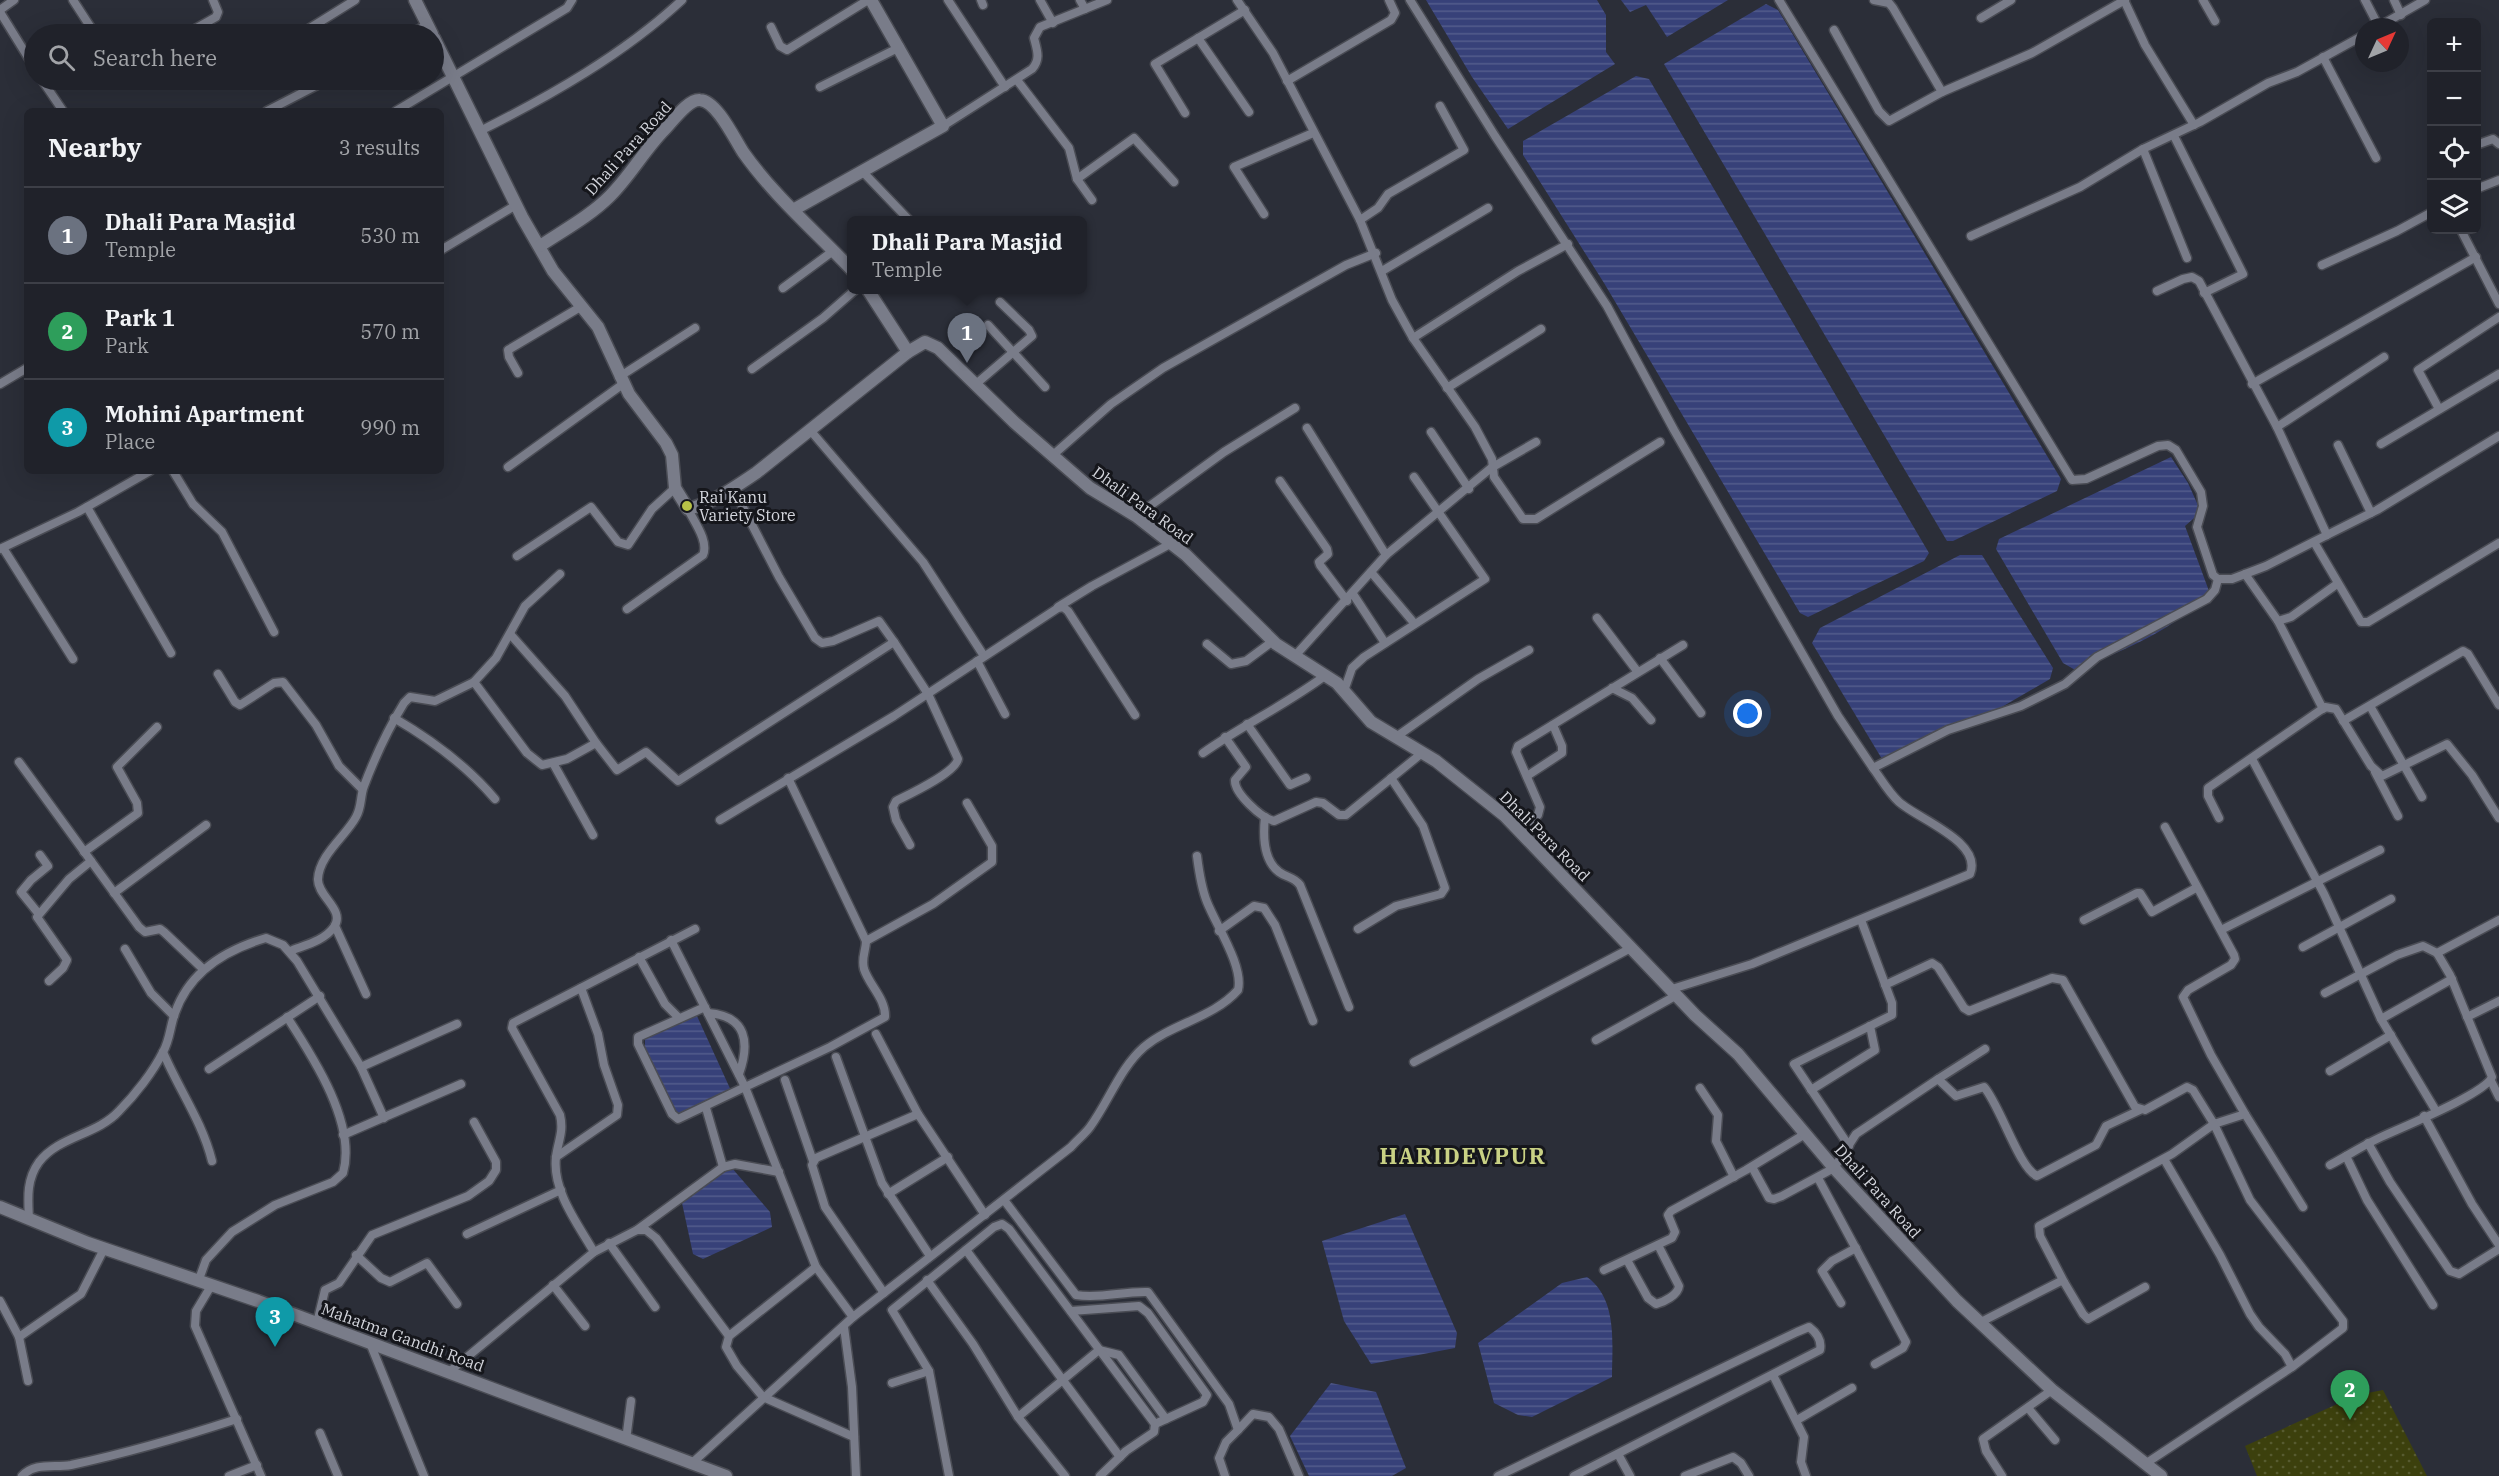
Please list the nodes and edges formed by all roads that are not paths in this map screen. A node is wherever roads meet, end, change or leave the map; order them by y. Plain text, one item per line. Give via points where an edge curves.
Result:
1 (14, 0) edge
2 (73, 0) edge
3 (213, 0) edge
4 (355, 0) edge
5 (415, 0) edge
6 (572, 0) edge
7 (682, 0) edge
8 (870, 0) edge
9 (948, 0) edge
10 (1040, 0) edge
11 (1080, 0) edge
12 (1107, 0) edge
13 (1237, 0) edge
14 (1389, 0) edge
15 (1410, 0) edge
16 (1779, 0) edge
17 (1874, 0) edge
18 (2011, 0) edge
19 (2125, 0) edge
20 (2203, 0) edge
21 (2365, 0) edge
22 (2394, 0) edge
23 (2425, 0) edge
24 (1085, 9) junction
25 (1245, 10) junction
26 (0, 11) edge
27 (2402, 15) junction
28 (1981, 18) dead end
29 (2374, 18) edge
30 (2396, 18) edge
31 (2215, 21) dead end
32 (1053, 23) junction
33 (88, 24) edge
34 (204, 24) edge
35 (316, 24) edge
36 (427, 24) edge
37 (771, 27) dead end
38 (1834, 30) dead end
39 (1198, 38) junction
40 (2355, 40) edge
41 (900, 48) junction
42 (24, 51) edge
43 (2323, 57) junction
44 (444, 61) edge
45 (451, 76) junction
46 (444, 80) edge
47 (1017, 81) junction
48 (1287, 81) junction
49 (820, 87) dead end
50 (1005, 87) junction
51 (49, 90) edge
52 (308, 90) edge
53 (429, 90) edge
54 (1942, 92) junction
55 (1440, 106) dead end
56 (61, 108) edge
57 (273, 108) edge
58 (401, 108) edge
59 (1249, 112) dead end
60 (1185, 113) dead end
61 (2194, 125) junction
62 (943, 126) junction
63 (480, 131) junction
64 (1312, 133) junction
65 (2174, 135) junction
66 (2481, 144) edge
67 (2499, 144) edge
68 (2143, 149) junction
69 (2376, 159) dead end
70 (862, 171) junction
71 (1077, 179) junction
72 (2499, 180) edge
73 (1174, 182) dead end
74 (2481, 187) edge
75 (1092, 200) dead end
76 (516, 205) junction
77 (1488, 208) dead end
78 (793, 210) junction
79 (1264, 214) dead end
80 (2427, 215) edge
81 (905, 216) edge
82 (1360, 220) junction
83 (2464, 234) edge
84 (1971, 236) dead end
85 (1568, 244) junction
86 (540, 246) junction
87 (444, 248) edge
88 (833, 251) junction
89 (1376, 253) junction
90 (2476, 257) junction
91 (2187, 258) dead end
92 (847, 265) edge
93 (2322, 265) dead end
94 (1382, 271) junction
95 (783, 288) dead end
96 (2157, 291) dead end
97 (2204, 293) junction
98 (850, 294) edge
99 (871, 294) edge
100 (1000, 302) dead end
101 (2499, 304) edge
102 (582, 306) junction
103 (2499, 317) edge
104 (988, 325) dead end
105 (695, 328) dead end
106 (1541, 329) dead end
107 (1413, 338) junction
108 (908, 352) junction
109 (1014, 353) junction
110 (2384, 357) dead end
111 (752, 369) dead end
112 (24, 370) edge
113 (518, 373) dead end
114 (2499, 374) edge
115 (621, 380) junction
116 (0, 384) edge
117 (976, 384) junction
118 (2252, 384) junction
119 (1045, 387) dead end
120 (1447, 388) junction
121 (1295, 408) dead end
122 (2439, 409) junction
123 (2277, 427) junction
124 (1307, 428) dead end
125 (810, 430) junction
126 (1431, 432) dead end
127 (2499, 436) edge
128 (1536, 442) dead end
129 (1660, 442) dead end
130 (2381, 444) dead end
131 (2338, 445) dead end
132 (1053, 455) junction
133 (508, 467) dead end
134 (1491, 468) junction
135 (145, 474) edge
136 (175, 474) edge
137 (1414, 477) dead end
138 (1280, 481) dead end
139 (675, 488) junction
140 (734, 488) junction
141 (1469, 489) junction
142 (87, 507) junction
143 (688, 509) junction
144 (1439, 513) junction
145 (2371, 513) junction
146 (1136, 516) junction
147 (2327, 535) junction
148 (2314, 542) junction
149 (1172, 543) junction
150 (2499, 543) edge
151 (1, 548) edge
152 (1386, 555) junction
153 (517, 556) dead end
154 (1371, 572) junction
155 (560, 574) dead end
156 (2245, 574) junction
157 (2218, 579) junction
158 (2337, 584) junction
159 (1350, 597) junction
160 (1058, 608) junction
161 (627, 609) dead end
162 (1597, 618) dead end
163 (2278, 621) junction
164 (1414, 623) junction
165 (274, 632) dead end
166 (510, 634) junction
167 (1273, 641) junction
168 (894, 642) junction
169 (1385, 643) junction
170 (1208, 644) dead end
171 (1683, 645) dead end
172 (1529, 650) dead end
173 (171, 653) dead end
174 (1294, 657) junction
175 (1660, 658) junction
176 (72, 659) dead end
177 (980, 659) junction
178 (1637, 671) junction
179 (218, 674) dead end
180 (1326, 675) junction
181 (474, 682) junction
182 (1611, 688) junction
183 (1344, 691) junction
184 (928, 694) junction
185 (2499, 705) edge
186 (2370, 706) junction
187 (2324, 709) junction
188 (1701, 713) dead end
189 (1005, 714) dead end
190 (1135, 715) dead end
191 (394, 718) junction
192 (1651, 720) dead end
193 (2343, 721) junction
194 (1247, 724) junction
195 (1553, 725) junction
196 (157, 727) dead end
197 (1225, 737) junction
198 (1396, 737) junction
199 (596, 743) junction
200 (1203, 753) dead end
201 (1422, 753) junction
202 (2252, 759) junction
203 (19, 762) dead end
204 (553, 763) junction
205 (2405, 765) junction
206 (1873, 768) junction
207 (2375, 772) junction
208 (1527, 776) junction
209 (788, 778) junction
210 (1306, 778) dead end
211 (1391, 778) junction
212 (362, 789) junction
213 (2422, 797) dead end
214 (495, 799) dead end
215 (967, 803) dead end
216 (2398, 816) dead end
217 (1265, 817) junction
218 (2219, 818) dead end
219 (2499, 818) edge
220 (720, 820) dead end
221 (206, 825) dead end
222 (2165, 827) dead end
223 (1518, 830) junction
224 (593, 835) dead end
225 (910, 845) dead end
226 (2380, 850) dead end
227 (84, 852) junction
228 (40, 855) dead end
229 (1197, 855) dead end
230 (91, 861) junction
231 (2317, 882) junction
232 (2196, 888) junction
233 (114, 893) junction
234 (2391, 899) dead end
235 (38, 913) junction
236 (1861, 920) junction
237 (2084, 920) dead end
238 (2499, 920) edge
239 (335, 926) junction
240 (2339, 927) junction
241 (695, 929) dead end
242 (1358, 929) dead end
243 (2221, 930) junction
244 (1219, 931) junction
245 (671, 940) junction
246 (866, 941) junction
247 (2303, 947) dead end
248 (1632, 948) junction
249 (125, 949) dead end
250 (290, 951) junction
251 (2437, 953) junction
252 (639, 957) junction
253 (203, 969) junction
254 (2360, 973) junction
255 (2452, 979) junction
256 (50, 981) dead end
257 (1885, 985) junction
258 (581, 988) junction
259 (1675, 992) junction
260 (2325, 993) dead end
261 (366, 994) dead end
262 (320, 996) junction
263 (2499, 1001) edge
264 (1349, 1007) dead end
265 (706, 1010) junction
266 (174, 1016) junction
267 (288, 1017) junction
268 (2467, 1017) junction
269 (679, 1018) junction
270 (2381, 1019) junction
271 (1313, 1021) dead end
272 (457, 1024) dead end
273 (1870, 1026) junction
274 (876, 1034) dead end
275 (2391, 1035) junction
276 (1596, 1040) dead end
277 (1985, 1049) dead end
278 (163, 1052) junction
279 (836, 1057) dead end
280 (1414, 1062) dead end
281 (361, 1067) junction
282 (209, 1069) dead end
283 (2330, 1071) dead end
284 (739, 1074) junction
285 (1938, 1079) junction
286 (784, 1080) dead end
287 (2491, 1081) junction
288 (461, 1084) dead end
289 (745, 1087) junction
290 (1700, 1088) dead end
291 (1811, 1090) junction
292 (2499, 1096) edge
293 (706, 1108) junction
294 (2140, 1110) junction
295 (2436, 1111) junction
296 (918, 1114) junction
297 (2245, 1114) junction
298 (2424, 1116) junction
299 (384, 1118) junction
300 (474, 1122) dead end
301 (2214, 1124) junction
302 (1805, 1134) junction
303 (343, 1135) junction
304 (866, 1138) junction
305 (2368, 1143) junction
306 (1849, 1146) junction
307 (2346, 1156) junction
308 (556, 1157) junction
309 (948, 1157) junction
310 (2164, 1159) junction
311 (212, 1161) dead end
312 (813, 1161) junction
313 (2330, 1165) dead end
314 (723, 1167) junction
315 (1752, 1167) junction
316 (1834, 1168) junction
317 (779, 1172) junction
318 (1734, 1177) junction
319 (1818, 1178) junction
320 (561, 1190) junction
321 (888, 1194) junction
322 (1004, 1200) junction
323 (0, 1207) edge
324 (2303, 1207) dead end
325 (985, 1215) junction
326 (29, 1219) junction
327 (637, 1230) junction
328 (467, 1234) dead end
329 (609, 1243) junction
330 (1658, 1245) junction
331 (2499, 1245) edge
332 (1856, 1248) junction
333 (104, 1249) junction
334 (2499, 1249) edge
335 (966, 1250) junction
336 (594, 1252) junction
337 (356, 1255) junction
338 (930, 1256) junction
339 (1627, 1260) junction
340 (816, 1267) junction
341 (1604, 1270) dead end
342 (927, 1280) junction
343 (198, 1282) junction
344 (2064, 1282) junction
345 (553, 1285) junction
346 (211, 1286) junction
347 (2145, 1287) dead end
348 (884, 1293) junction
349 (0, 1301) edge
350 (1841, 1303) dead end
351 (457, 1304) dead end
352 (2433, 1305) dead end
353 (654, 1307) dead end
354 (1071, 1311) junction
355 (853, 1317) junction
356 (1981, 1322) junction
357 (317, 1323) junction
358 (585, 1326) dead end
359 (844, 1327) junction
360 (729, 1336) junction
361 (19, 1337) junction
362 (370, 1343) junction
363 (1099, 1350) junction
364 (1875, 1364) dead end
365 (2292, 1367) junction
366 (929, 1371) junction
367 (449, 1372) junction
368 (1773, 1375) junction
369 (1061, 1379) junction
370 (28, 1380) dead end
371 (892, 1383) dead end
372 (1852, 1388) dead end
373 (2052, 1390) junction
374 (763, 1397) junction
375 (631, 1401) dead end
376 (2028, 1408) junction
377 (1018, 1417) junction
378 (237, 1419) junction
379 (1166, 1419) junction
380 (1797, 1420) junction
381 (1155, 1424) junction
382 (1238, 1430) junction
383 (320, 1433) dead end
384 (854, 1437) junction
385 (626, 1440) junction
386 (2055, 1440) dead end
387 (1618, 1454) junction
388 (1120, 1456) junction
389 (1055, 1463) junction
390 (691, 1464) junction
391 (2145, 1464) junction
392 (257, 1465) junction
393 (1294, 1474) edge
394 (22, 1476) edge
395 (229, 1476) edge
396 (261, 1476) edge
397 (338, 1476) edge
398 (424, 1476) edge
399 (726, 1476) edge
400 (856, 1476) edge
401 (949, 1476) edge
402 (1052, 1476) edge
403 (1065, 1476) edge
404 (1100, 1476) edge
405 (1225, 1476) edge
406 (1498, 1476) edge
407 (1574, 1476) edge
408 (1629, 1476) edge
409 (1686, 1476) edge
410 (1749, 1476) edge
411 (1806, 1476) edge
412 (2002, 1476) edge
413 (2161, 1476) edge

1 - 26 street
2 - 33 street
3 - 34 street via 218,12
4 - 35 street
5 - 36 street
6 - 45 street via 567,8
7 - 63 street via 607,57
8 - 37 street via 788,50 780,46
8 - 41 street
9 - 50 street
10 - 32 street
11 - 24 street
12 - 24 street
13 - 25 street
14 - 48 street via 1395,13 1391,20
15 - 85 street
16 - 157 street via 2072,480 2086,479 2158,446 2176,450 2201,492 2204,506 2197,519 2198,536
17 - 54 street via 1889,3 1893,8
18 - 28 street
19 - 54 street via 2032,53
19 - 61 street via 2145,45
20 - 31 street
21 - 29 street
22 - 27 street
23 - 27 street
24 - 32 street
25 - 39 street
25 - 48 street
26 - 42 street
27 - 30 street
32 - 47 street via 1035,32 1037,63
38 - 54 street via 1886,121
39 - 59 street
39 - 60 street via 1155,64
40 - 43 street
41 - 49 street
41 - 62 street
43 - 61 street
43 - 69 street
44 - 45 street
45 - 46 street
45 - 63 street
47 - 50 street
47 - 71 street via 1069,148
48 - 64 street
50 - 62 street
51 - 56 street
52 - 57 street
53 - 58 street
55 - 82 street via 1464,150 1388,194 1378,208
61 - 65 street
62 - 70 street
63 - 76 street
64 - 79 street via 1234,167
64 - 82 street
65 - 68 street
65 - 97 street via 2243,274
66 - 67 street via 2493,139
68 - 84 street via 2080,187
68 - 91 street
70 - 78 street
70 - 81 street
71 - 73 street via 1134,138
71 - 75 street
72 - 74 street
76 - 86 street
76 - 87 street
77 - 94 street
78 - 86 street, Dhali Para Road via 760,174 709,104 700,100 655,139 596,209
78 - 88 street, Dhali Para Road
80 - 93 street
82 - 89 street
83 - 90 street
85 - 107 street
85 - 206 street via 1608,306 1674,430 1838,716
86 - 102 street via 553,271
88 - 92 street, Dhali Para Road
88 - 95 street
89 - 94 street
89 - 132 street via 1346,265 1163,368 1112,404
90 - 101 street
90 - 118 street
94 - 107 street via 1392,300
96 - 97 street via 2192,277 2199,281
97 - 118 street
98 - 111 street
99 - 108 street
100 - 109 street via 1031,333 1030,340
102 - 113 street via 512,346 507,354
102 - 115 street via 598,327
103 - 122 street via 2418,370
104 - 109 street
105 - 115 street
106 - 120 street
107 - 120 street
108 - 117 street, Dhali Para Road via 919,344 930,343
108 - 125 street
109 - 117 street
109 - 119 street
110 - 123 street
112 - 116 street
114 - 122 street
115 - 133 street
115 - 139 street via 672,455
117 - 132 street, Dhali Para Road
118 - 123 street
120 - 134 street via 1489,451
121 - 146 street via 1224,452
122 - 130 street
123 - 147 street
124 - 152 street
125 - 140 street
125 - 177 street via 923,562
126 - 141 street
127 - 145 street
128 - 134 street
129 - 134 street via 1536,519 1519,515
131 - 145 street
132 - 146 street, Dhali Para Road via 1090,488
134 - 141 street
135 - 142 street
136 - 165 street via 193,504 222,532
137 - 144 street
138 - 159 street via 1327,549 1320,565
139 - 143 street
139 - 153 street via 652,509 628,545 618,542 591,507
140 - 143 street
140 - 168 street via 815,638 822,643 833,641 879,621
141 - 144 street
142 - 151 street
142 - 173 street
143 - 161 street via 704,542 703,555
144 - 152 street
144 - 164 street via 1485,579
145 - 147 street
146 - 149 street, Dhali Para Road
147 - 148 street
148 - 156 street
148 - 158 street
149 - 160 street
149 - 167 street, Dhali Para Road
150 - 158 street via 2368,622 2361,622 2356,616
151 - 176 street
152 - 154 street
154 - 159 street
154 - 164 street
155 - 166 street via 525,606
156 - 157 street
156 - 163 street
157 - 206 street via 2207,599 2097,657 2065,684 2020,706 1948,730
158 - 163 street
159 - 169 street
159 - 174 street
160 - 177 street
160 - 190 street via 1068,610
162 - 178 street
163 - 187 street
164 - 169 street
166 - 181 street
166 - 199 street via 565,696
167 - 170 street via 1246,661 1231,664
167 - 174 street, Dhali Para Road
168 - 184 street
168 - 199 street via 678,782 646,752 617,770
169 - 183 street via 1352,668
171 - 175 street
172 - 198 street via 1478,679
174 - 180 street, Dhali Para Road
175 - 178 street
175 - 188 street
177 - 184 street
177 - 189 street
178 - 182 street
179 - 212 street via 240,705 274,683 283,682 316,725 339,766
180 - 183 street, Dhali Para Road
180 - 194 street
181 - 191 street via 435,701 410,697
181 - 204 street via 527,753 543,765
182 - 192 street via 1632,698
182 - 195 street
183 - 198 street, Dhali Para Road via 1371,722
184 - 209 street
184 - 225 street via 958,759 949,772 896,801 892,807
185 - 186 street via 2463,651
186 - 193 street
186 - 205 street
187 - 193 street via 2336,710
187 - 202 street
191 - 212 street
191 - 214 street via 443,750
193 - 207 street
194 - 197 street
194 - 210 street via 1290,785
195 - 208 street via 1563,746 1562,753
195 - 208 street via 1516,750
196 - 227 street via 117,767 137,803 138,813
197 - 200 street
197 - 217 street via 1246,767 1234,780 1236,788
198 - 201 street, Dhali Para Road
199 - 204 street
201 - 211 street
201 - 223 street, Dhali Para Road via 1459,778
202 - 218 street via 2208,788
202 - 231 street
203 - 227 street
204 - 224 street
205 - 207 street via 2387,775
205 - 213 street
205 - 219 street via 2447,744
206 - 236 street via 1898,802 1969,852 1973,866 1970,874
207 - 216 street
208 - 223 street via 1540,811
209 - 220 street
209 - 246 street
211 - 217 street via 1342,817 1316,802 1280,820
211 - 242 street via 1423,826 1445,888 1441,894 1396,906
212 - 239 street via 357,815 321,867 318,879 338,917
215 - 246 street via 992,846 992,862 933,904
217 - 264 street via 1263,839 1270,859 1278,872 1300,885
221 - 233 street
222 - 232 street
223 - 248 street, Dhali Para Road
226 - 231 street
227 - 230 street
228 - 235 street via 48,866 21,892
229 - 244 street via 1203,890
230 - 233 street
230 - 235 street
231 - 240 street
231 - 243 street
232 - 237 street via 2151,912 2137,893
232 - 243 street
233 - 253 street via 142,930 150,933 160,929
234 - 240 street
235 - 256 street via 38,921 67,960
236 - 257 street
236 - 259 street
238 - 251 street
239 - 250 street via 317,941
239 - 261 street
240 - 247 street
240 - 254 street
241 - 245 street
243 - 297 street via 2234,962 2183,997
244 - 271 street via 1254,906 1264,908 1275,925
244 - 322 street via 1238,972 1238,990 1222,1006 1143,1048 1090,1126 1071,1147
245 - 252 street
245 - 265 street
246 - 289 street via 864,970 885,1009 885,1017
248 - 259 street, Dhali Para Road
248 - 280 street
249 - 266 street via 150,993
250 - 253 street via 275,939 266,938
250 - 262 street
251 - 254 street via 2423,946
251 - 255 street
252 - 258 street
252 - 269 street via 665,1004
253 - 266 street via 189,982
254 - 260 street
254 - 270 street
255 - 268 street
255 - 270 street
257 - 273 street via 1892,1015
257 - 294 street via 1932,963 1969,1011 2052,978 2063,980 2131,1101
258 - 308 street via 598,1034 618,1105 617,1115
258 - 308 street via 517,1019 512,1028 560,1115 563,1128
259 - 276 street
259 - 302 street, Dhali Para Road via 1738,1054
262 - 267 street
262 - 281 street
263 - 268 street
265 - 269 street
265 - 284 street
265 - 284 street via 726,1016 740,1028 746,1048
266 - 278 street
267 - 282 street
267 - 303 street via 316,1063
268 - 287 street via 2488,1061
269 - 293 street via 640,1034 638,1044 675,1118
270 - 275 street
272 - 281 street
273 - 291 street via 1875,1050
273 - 291 street via 1794,1064
274 - 296 street
275 - 283 street
275 - 295 street
277 - 285 street
278 - 311 street via 202,1128
278 - 326 street via 109,1121 60,1144 39,1162 28,1189
279 - 304 street
281 - 299 street
284 - 289 street
285 - 294 street via 1956,1096 1984,1087 2023,1160 2037,1176 2096,1145 2106,1126
285 - 306 street via 1856,1134
286 - 312 street
287 - 292 street
287 - 295 street
288 - 299 street
289 - 293 street
289 - 317 street
290 - 318 street via 1718,1115 1716,1141
291 - 306 street
293 - 314 street
294 - 301 street via 2190,1088
295 - 298 street
296 - 304 street
296 - 309 street
297 - 301 street
297 - 324 street
298 - 305 street
298 - 331 street
299 - 303 street
300 - 337 street via 496,1162 489,1181 468,1196 379,1231
301 - 310 street
301 - 365 street via 2250,1200 2343,1321 2343,1328
302 - 315 street
302 - 316 street, Dhali Para Road
303 - 343 street via 345,1167 339,1179 275,1204 232,1232 206,1260
304 - 312 street
304 - 321 street
305 - 307 street
305 - 334 street via 2450,1271 2459,1274
306 - 316 street
307 - 313 street
307 - 352 street via 2367,1200
308 - 320 street
309 - 321 street
309 - 325 street
310 - 344 street via 2039,1226 2040,1236
310 - 365 street via 2250,1314
312 - 348 street via 825,1207
314 - 317 street via 735,1164
314 - 327 street
315 - 318 street
315 - 319 street via 1772,1199
316 - 319 street
316 - 356 street, Dhali Para Road via 1957,1302
317 - 340 street
318 - 330 street via 1671,1211 1668,1215 1674,1235
319 - 332 street
320 - 328 street
320 - 336 street
321 - 338 street
322 - 325 street
322 - 382 street via 1076,1295 1096,1298 1148,1292 1229,1404
323 - 326 street, Mahatma Gandhi Road
325 - 338 street
326 - 333 street, Mahatma Gandhi Road
327 - 329 street
327 - 360 street via 646,1230 656,1238
329 - 336 street
329 - 353 street
330 - 339 street
330 - 339 street via 1679,1286 1676,1294 1660,1303 1648,1298
332 - 350 street via 1822,1271
332 - 364 street via 1906,1342 1903,1348
333 - 343 street, Mahatma Gandhi Road
333 - 361 street via 81,1294
335 - 342 street
335 - 354 street via 994,1227 1006,1226
335 - 369 street
336 - 345 street
337 - 351 street via 390,1282 427,1263
337 - 357 street via 339,1283 326,1290
338 - 348 street
339 - 341 street
340 - 355 street
340 - 360 street
342 - 366 street via 892,1310
342 - 377 street via 974,1344
343 - 346 street, Mahatma Gandhi Road
344 - 347 street via 2088,1319
344 - 356 street
345 - 358 street
345 - 367 street
346 - 357 street, Mahatma Gandhi Road
346 - 378 street via 196,1311 195,1326
348 - 355 street
349 - 361 street
354 - 363 street
354 - 379 street via 1139,1306 1148,1313 1207,1395 1203,1402
355 - 359 street
356 - 373 street, Dhali Para Road
357 - 362 street, Mahatma Gandhi Road
359 - 374 street
359 - 384 street
360 - 374 street via 726,1347
361 - 370 street
362 - 367 street, Mahatma Gandhi Road
362 - 398 street
363 - 369 street
363 - 379 street via 1119,1355
363 - 381 street
365 - 391 street
366 - 371 street
366 - 401 street
367 - 385 street, Mahatma Gandhi Road
368 - 380 street
368 - 387 street
368 - 406 street via 1820,1350 1816,1332 1809,1327 1797,1332
369 - 377 street
369 - 388 street
372 - 380 street
373 - 376 street
373 - 391 street, Dhali Para Road
374 - 384 street
374 - 390 street
375 - 385 street
376 - 386 street
376 - 412 street via 1983,1439
377 - 389 street
378 - 392 street
378 - 394 street via 169,1442 64,1466 43,1466
379 - 381 street
380 - 411 street via 1806,1442 1801,1462
381 - 388 street via 1154,1432
382 - 393 street via 1253,1414 1269,1417 1279,1429
382 - 405 street via 1226,1442 1219,1458
383 - 397 street
384 - 400 street
385 - 390 street, Mahatma Gandhi Road
387 - 407 street
387 - 408 street
388 - 404 street
389 - 402 street
389 - 403 street
390 - 399 street, Mahatma Gandhi Road
391 - 413 street, Dhali Para Road
392 - 395 street
392 - 396 street
409 - 410 street via 1733,1457

